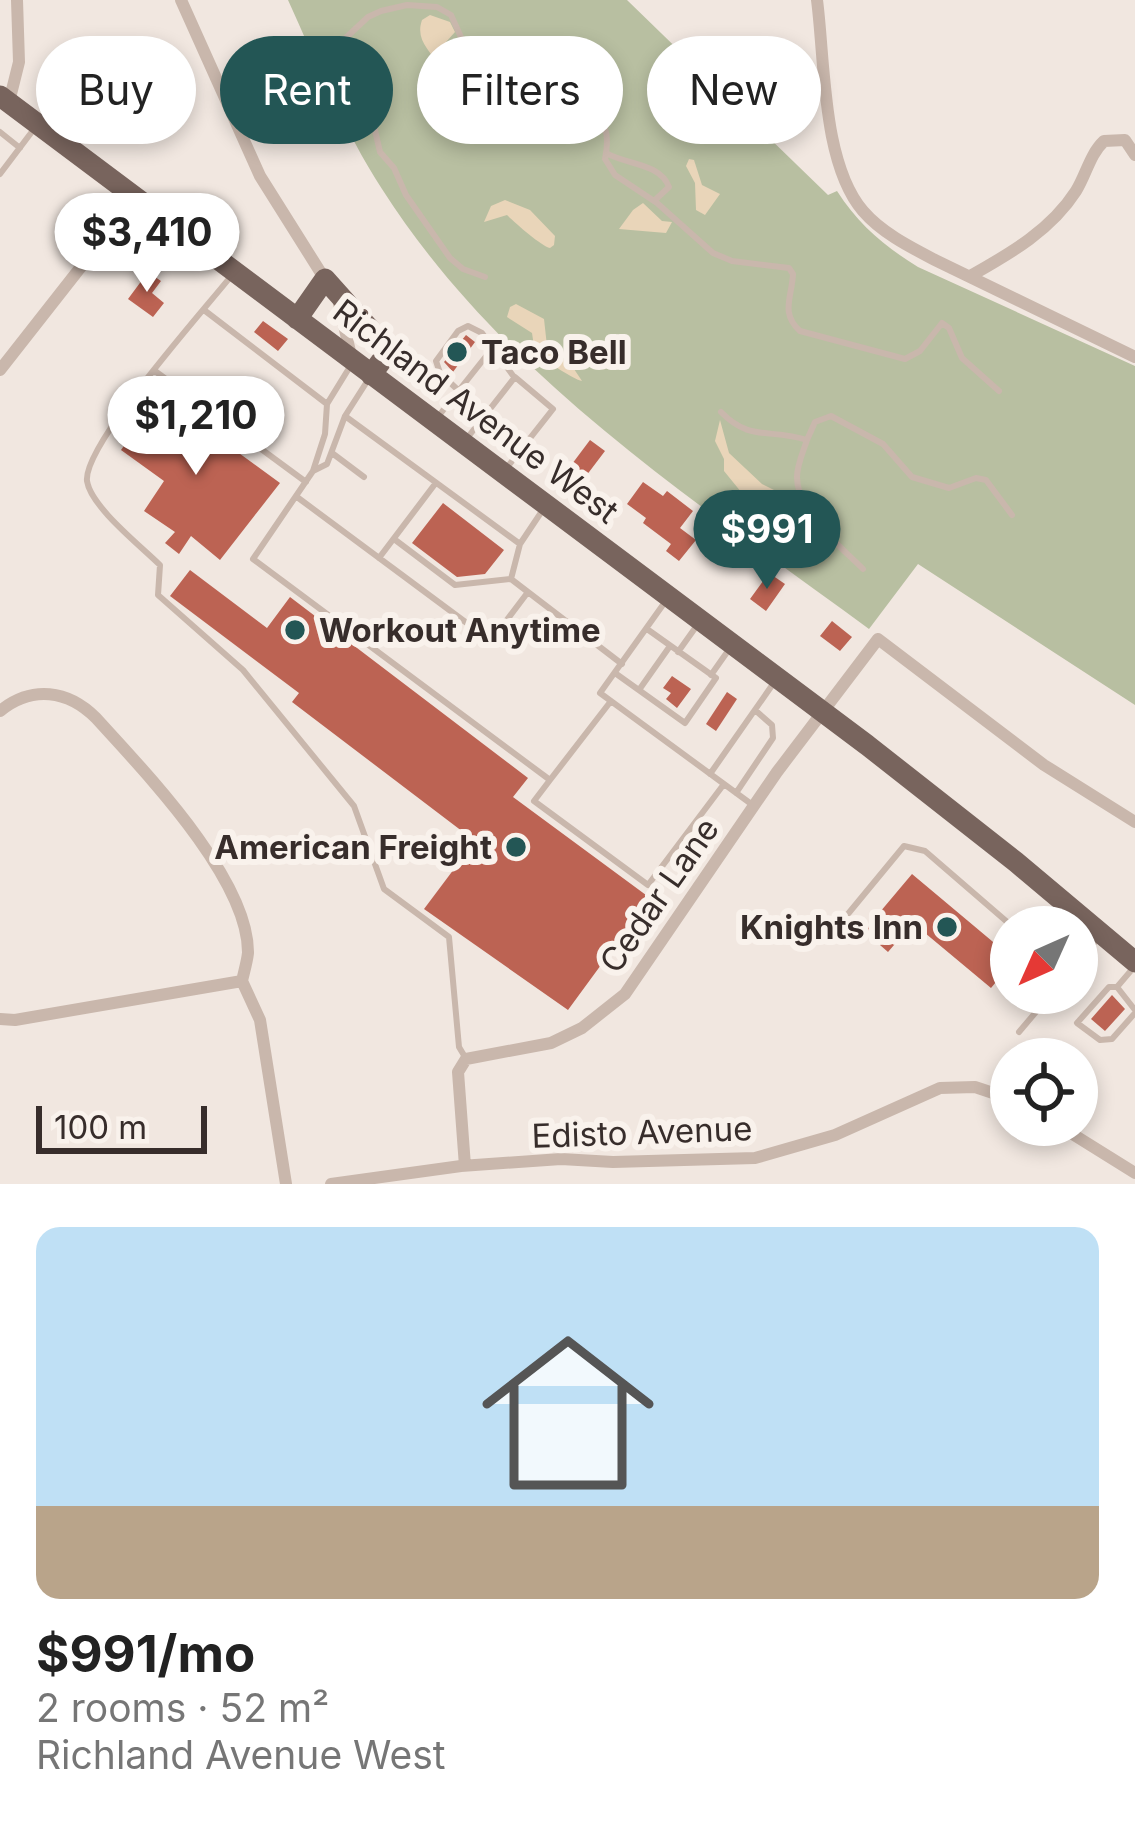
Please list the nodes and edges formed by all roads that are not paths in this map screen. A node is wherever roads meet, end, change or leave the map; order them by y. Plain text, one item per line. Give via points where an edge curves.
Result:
1 (17, 0) edge
2 (181, 0) edge
3 (818, 0) edge
4 (459, 36) edge
5 (5, 99) edge
6 (36, 123) edge
7 (36, 128) edge
8 (0, 132) edge
9 (63, 144) edge
10 (606, 144) edge
11 (20, 148) junction
12 (606, 153) junction
13 (1135, 155) edge
14 (0, 174) edge
15 (135, 198) junction
16 (655, 201) junction
17 (235, 273) junction
18 (972, 275) junction
19 (485, 277) dead end
20 (325, 280) junction
21 (204, 310) junction
22 (297, 319) junction
23 (491, 350) junction
24 (1135, 357) edge
25 (362, 369) junction
26 (0, 370) edge
27 (155, 371) junction
28 (515, 377) junction
29 (459, 391) junction
30 (998, 391) dead end
31 (327, 404) junction
32 (721, 412) dead end
33 (486, 413) junction
34 (345, 416) junction
35 (434, 422) junction
36 (807, 440) junction
37 (463, 443) junction
38 (525, 444) junction
39 (332, 453) junction
40 (313, 472) junction
41 (502, 473) junction
42 (364, 477) dead end
43 (306, 482) junction
44 (436, 482) junction
45 (296, 496) junction
46 (546, 505) junction
47 (1012, 514) dead end
48 (394, 538) junction
49 (520, 544) junction
50 (380, 557) junction
51 (863, 568) dead end
52 (511, 579) junction
53 (528, 592) junction
54 (668, 598) junction
55 (700, 621) junction
56 (646, 629) junction
57 (733, 646) junction
58 (674, 649) junction
59 (622, 664) junction
60 (615, 673) junction
61 (711, 675) junction
62 (777, 679) junction
63 (639, 690) junction
64 (610, 701) junction
65 (755, 710) junction
66 (0, 711) edge
67 (821, 712) junction
68 (710, 775) junction
69 (550, 780) junction
70 (724, 784) junction
71 (736, 793) junction
72 (754, 806) junction
73 (1135, 822) edge
74 (990, 907) edge
75 (838, 926) dead end
76 (1102, 934) junction
77 (1098, 939) edge
78 (1135, 964) edge
79 (242, 981) junction
80 (1117, 987) junction
81 (1135, 1012) edge
82 (1034, 1014) edge
83 (0, 1018) edge
84 (1018, 1032) dead end
85 (466, 1059) junction
86 (990, 1092) edge
87 (1092, 1146) edge
88 (465, 1166) junction
89 (1135, 1173) edge
90 (286, 1184) edge
91 (331, 1184) edge

1 - 5 street via 19,62
2 - 20 street via 260,176
3 - 18 street via 828,110 851,193 901,242
4 - 19 lane via 444,10 406,5 368,17 336,56 406,195 463,268
5 - 6 main road, Richland Avenue West
7 - 11 lane
8 - 11 lane
9 - 15 main road, Richland Avenue West
10 - 12 lane
11 - 14 lane
12 - 16 lane via 615,175
12 - 16 lane via 666,178 669,187
13 - 18 street via 1119,137 1099,145 1065,207
15 - 17 main road, Richland Avenue West
15 - 26 street
16 - 30 lane via 721,258 789,268 787,310 800,331 905,359 942,322 962,358
17 - 21 lane
17 - 22 main road, Richland Avenue West
18 - 24 street
20 - 22 main road
20 - 25 street
20 - 25 main road via 384,345 385,356
21 - 27 lane
21 - 31 lane
22 - 25 main road, Richland Avenue West
23 - 28 lane
23 - 29 lane
23 - 29 lane via 476,328 458,331 436,367
25 - 31 lane
25 - 34 lane
25 - 35 main road, Richland Avenue West
27 - 43 lane
27 - 85 lane via 114,422 87,481 99,506 160,565 158,595 243,670 354,806 384,889 449,937
28 - 33 lane
28 - 38 lane via 553,409
29 - 35 lane
31 - 40 lane
32 - 36 lane via 742,431
33 - 37 lane
33 - 38 lane
34 - 39 lane
34 - 44 lane
35 - 37 main road, Richland Avenue West
36 - 47 lane via 815,422 830,416 883,444 911,477 949,488 986,479
36 - 51 lane via 797,473 804,501
37 - 41 main road, Richland Avenue West
38 - 41 lane
39 - 40 lane
39 - 42 lane
40 - 43 lane
41 - 46 main road, Richland Avenue West
43 - 45 lane
44 - 48 lane
44 - 49 lane
45 - 50 lane
45 - 69 lane via 253,559
46 - 49 lane
46 - 54 main road, Richland Avenue West
48 - 50 lane
48 - 52 lane via 454,586
49 - 52 lane
50 - 53 lane via 491,641
52 - 53 lane
53 - 59 lane
54 - 55 main road, Richland Avenue West
54 - 56 lane
55 - 57 main road, Richland Avenue West
55 - 58 lane
56 - 58 lane
56 - 59 lane
57 - 61 lane
57 - 62 main road, Richland Avenue West
58 - 61 lane
58 - 63 lane
59 - 60 lane
60 - 63 lane
60 - 64 lane via 600,694
61 - 63 lane via 685,722
62 - 65 lane
62 - 67 main road, Richland Avenue West
64 - 68 lane
64 - 69 lane
65 - 68 lane
65 - 71 lane via 772,724 772,738
66 - 79 street via 26,696 61,695 80,702 114,738 224,877 248,951
67 - 72 street, Cedar Lane
67 - 73 street, Cedar Lane via 878,639 1044,765
67 - 76 main road, Richland Avenue West
68 - 70 lane
69 - 70 lane via 534,801 648,885
70 - 71 lane
71 - 72 lane
72 - 85 street, Cedar Lane via 613,1006 551,1043
74 - 75 lane via 925,851 904,846
76 - 77 lane
76 - 78 main road, Richland Avenue West
78 - 80 lane
79 - 83 street
79 - 90 street via 260,1020
80 - 81 lane
80 - 81 lane via 1077,1023 1112,1039
82 - 84 lane
85 - 88 street via 458,1072
86 - 88 street, Edisto Avenue via 940,1088 835,1135 755,1158
87 - 89 street
88 - 91 street, Edisto Avenue

